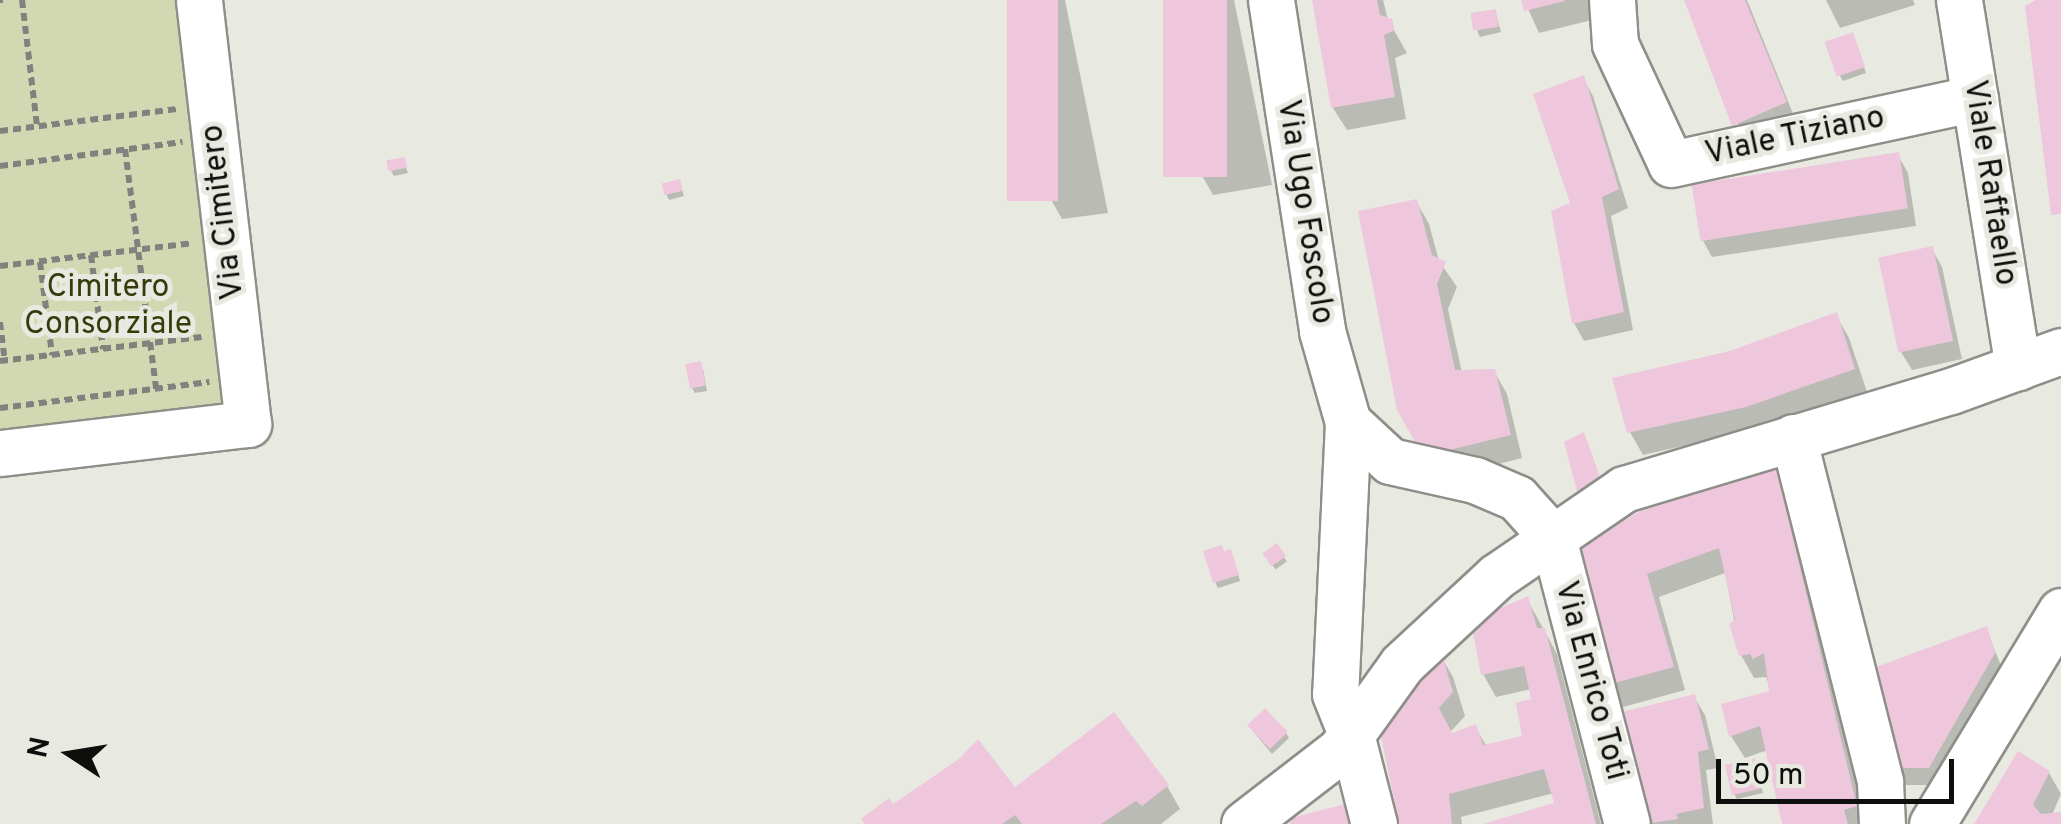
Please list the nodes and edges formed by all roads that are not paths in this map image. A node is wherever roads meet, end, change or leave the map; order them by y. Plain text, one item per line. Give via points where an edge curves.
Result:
1 (199, 0) edge
2 (1271, 0) edge
3 (1612, 0) edge
4 (1959, 0) edge
5 (1975, 98) junction
6 (2061, 351) edge
7 (2018, 366) junction
8 (1348, 422) junction
9 (1793, 437) junction
10 (0, 453) edge
11 (1390, 461) junction
12 (1346, 488) junction
13 (1552, 538) junction
14 (2061, 611) edge
15 (1350, 734) junction
16 (1955, 785) junction
17 (1881, 803) edge
18 (1244, 824) edge
19 (1374, 824) edge
20 (1626, 824) edge
21 (1932, 824) edge

1 - 10 street, Via Cimitero via 248,424
2 - 8 street, Via Ugo Foscolo via 1322,331
3 - 5 street, Viale Tiziano via 1615,44 1670,164
4 - 5 street, Viale Raffaello
5 - 7 street, Viale Raffaello
6 - 7 street
7 - 9 street
8 - 11 street
8 - 12 street
9 - 13 street via 1624,489
9 - 17 street
11 - 12 street via 1370,460
11 - 13 street via 1475,480 1517,498
12 - 15 street via 1335,694
13 - 15 street via 1497,576 1402,664
13 - 20 street, Via Enrico Toti
14 - 16 street
15 - 18 street via 1340,750
15 - 19 street
16 - 17 street via 1920,788
16 - 21 street

